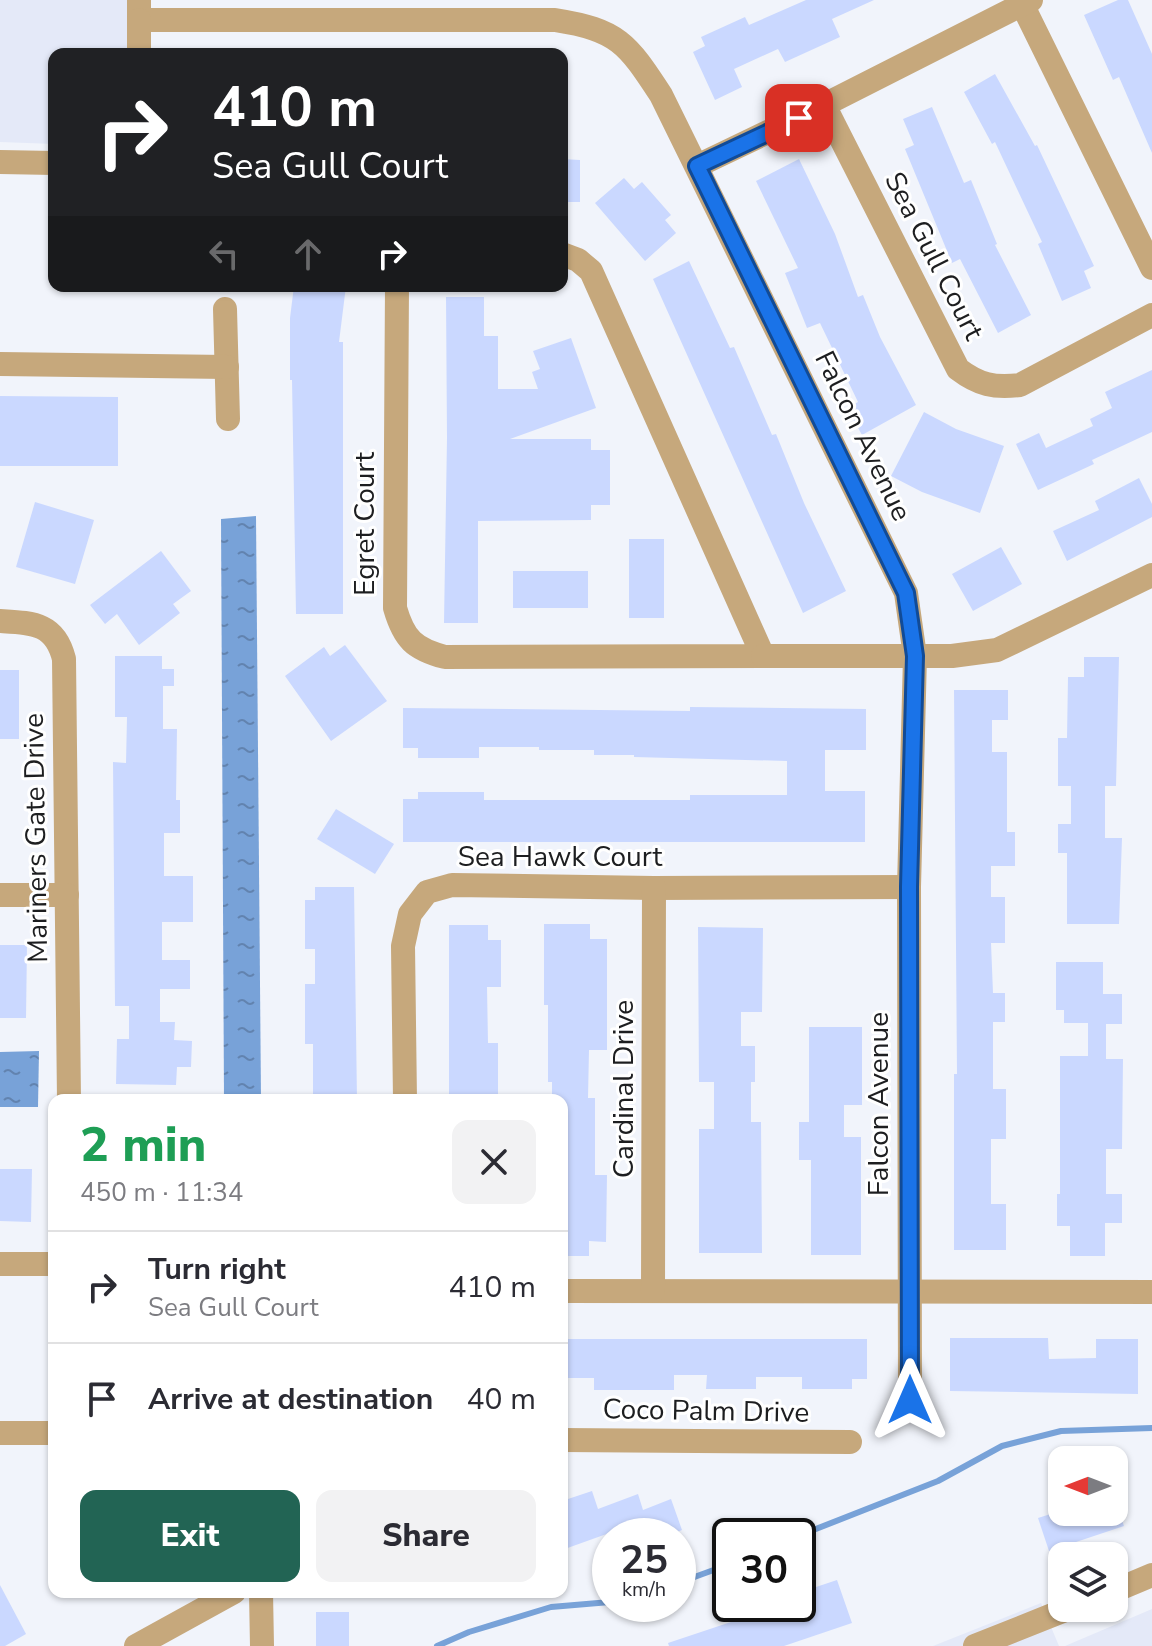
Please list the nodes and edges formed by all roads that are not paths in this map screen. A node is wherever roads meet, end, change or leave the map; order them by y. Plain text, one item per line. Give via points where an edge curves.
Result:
1 (1026, 2) edge
2 (139, 10) edge
3 (139, 48) edge
4 (824, 105) junction
5 (0, 162) edge
6 (48, 163) edge
7 (697, 166) junction
8 (568, 256) edge
9 (1152, 268) edge
10 (397, 292) edge
11 (225, 309) dead end
12 (1152, 315) edge
13 (0, 364) edge
14 (227, 367) junction
15 (228, 419) dead end
16 (1152, 575) edge
17 (0, 621) edge
18 (763, 656) junction
19 (915, 656) junction
20 (909, 887) junction
21 (654, 888) junction
22 (0, 895) edge
23 (67, 895) junction
24 (69, 1094) edge
25 (405, 1094) edge
26 (0, 1264) edge
27 (48, 1264) edge
28 (568, 1291) edge
29 (653, 1291) junction
30 (910, 1291) junction
31 (1152, 1292) edge
32 (910, 1400) dead end
33 (0, 1433) edge
34 (48, 1433) edge
35 (568, 1440) edge
36 (850, 1442) dead end
37 (1152, 1575) edge
38 (1128, 1585) edge
39 (223, 1598) edge
40 (261, 1598) edge
41 (1048, 1617) edge
42 (136, 1646) edge
43 (262, 1646) edge
44 (975, 1646) edge

1 - 4 street
1 - 9 street
2 - 3 street
2 - 7 street, Falcon Avenue via 587,25 618,39 641,65
4 - 7 street
4 - 12 street, Sea Gull Court via 958,369 973,380 996,388 1020,385
5 - 6 street
7 - 19 street, Falcon Avenue via 906,593
8 - 18 street via 591,271
10 - 18 street, Egret Court via 395,608 407,638 426,652 445,657
11 - 14 street
13 - 14 street
14 - 15 street
16 - 19 street, Egret Court via 997,650
17 - 23 street, Mariners Gate Drive via 28,622 47,630 64,659
18 - 19 street, Egret Court
19 - 20 street, Falcon Avenue
20 - 21 street, Sea Hawk Court
20 - 30 street, Falcon Avenue
21 - 25 street, Sea Hawk Court via 452,885 427,892 410,914 403,946
21 - 29 street, Cardinal Drive
22 - 23 street
23 - 24 street, Mariners Gate Drive
26 - 27 street
28 - 29 street
29 - 30 street
30 - 31 street
30 - 32 street, Falcon Avenue
33 - 34 street
35 - 36 street, Coco Palm Drive
37 - 38 street
39 - 42 street
40 - 43 street
41 - 44 street

